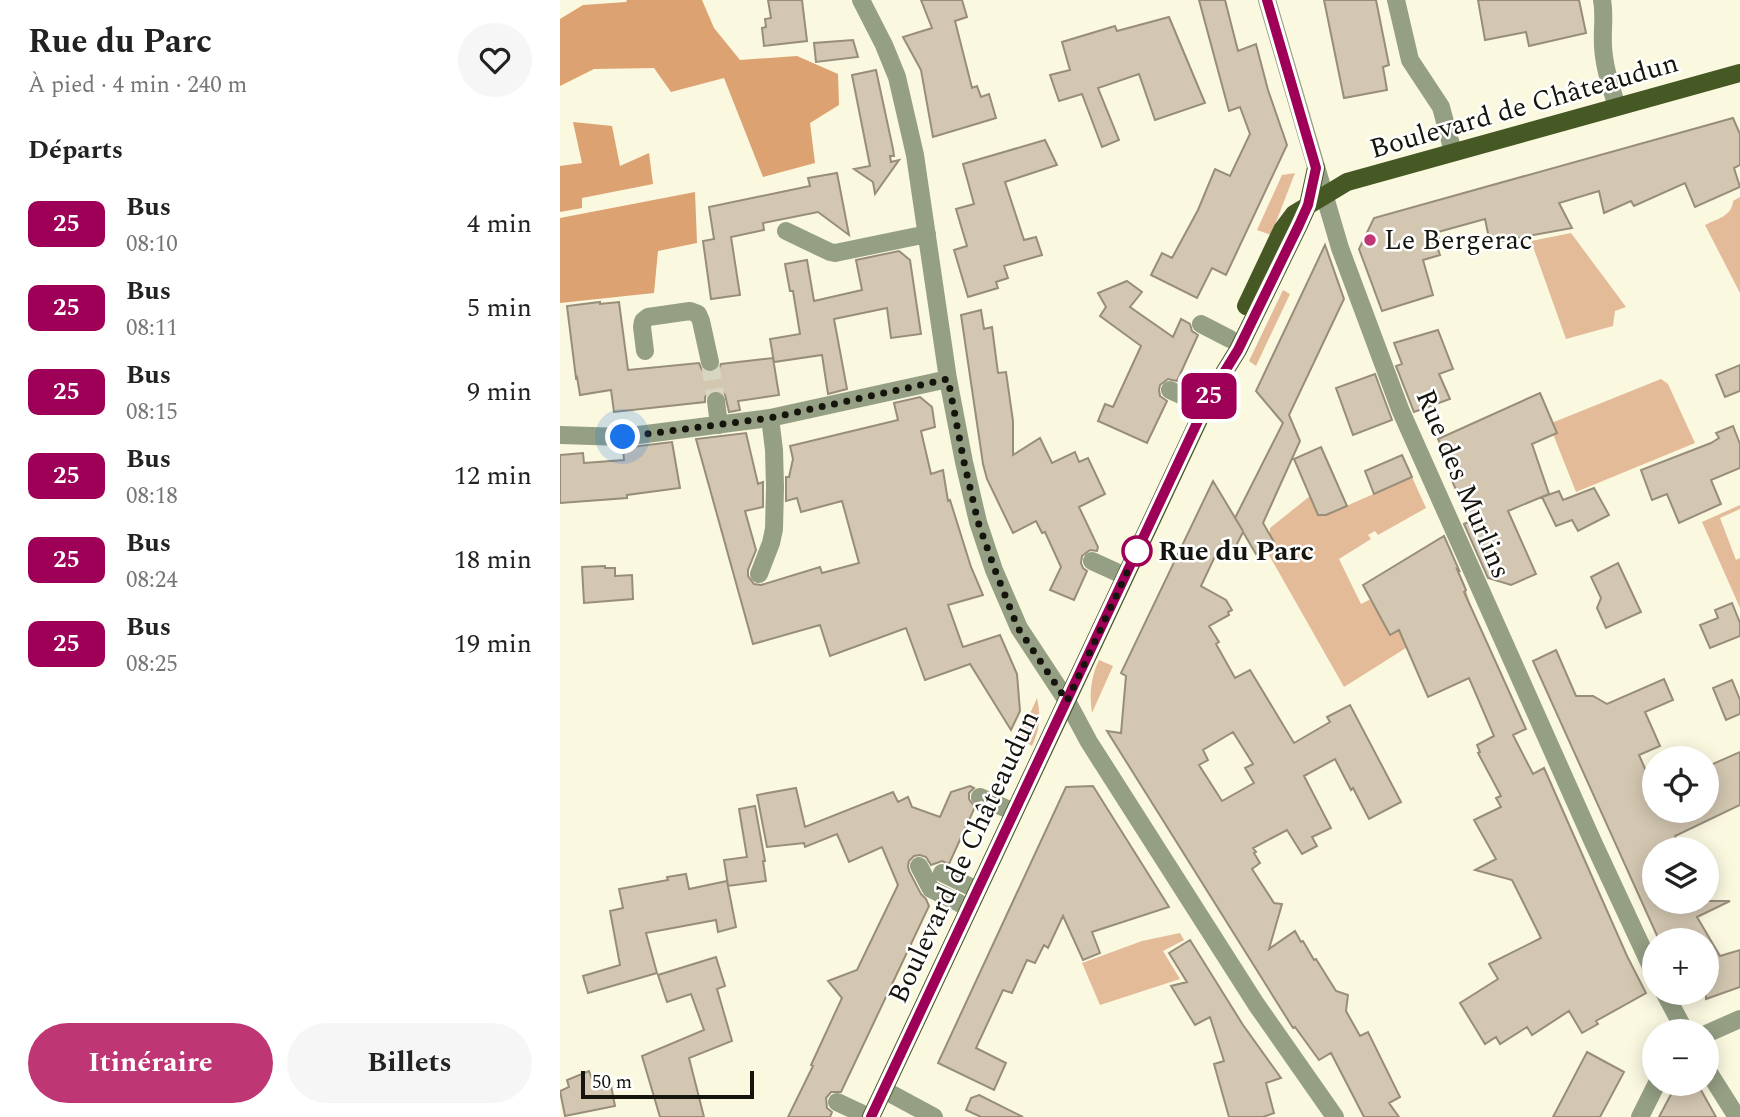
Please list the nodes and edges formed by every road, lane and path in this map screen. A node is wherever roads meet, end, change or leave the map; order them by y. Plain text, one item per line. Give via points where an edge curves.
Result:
1 (860, 0) edge
2 (1267, 0) edge
3 (1396, 0) edge
4 (1602, 0) edge
5 (1740, 73) edge
6 (1617, 107) junction
7 (1453, 152) junction
8 (1316, 168) joint
9 (1316, 200) junction
10 (786, 231) dead end
11 (927, 234) junction
12 (1201, 324) dead end
13 (1230, 339) junction
14 (645, 351) dead end
15 (710, 362) tunnel mouth
16 (948, 379) junction
17 (1170, 390) dead end
18 (1208, 399) junction
19 (716, 401) tunnel mouth
20 (770, 418) junction
21 (719, 425) junction
22 (560, 435) edge
23 (1092, 561) dead end
24 (759, 574) dead end
25 (1125, 576) junction
26 (1067, 701) junction
27 (980, 797) dead end
28 (1014, 812) junction
29 (920, 868) dead end
30 (942, 873) dead end
31 (977, 890) junction
32 (969, 908) junction
33 (1642, 947) edge
34 (1740, 1019) edge
35 (1719, 1028) edge
36 (1719, 1089) edge
37 (884, 1090) junction
38 (1650, 1096) edge
39 (836, 1102) dead end
40 (870, 1117) edge
41 (934, 1117) edge
42 (1335, 1117) edge
43 (1640, 1117) edge
44 (1737, 1117) edge

1 - 11 street via 897,77
2 - 8 street
3 - 7 street via 1410,61 1441,107
4 - 6 street via 1603,48
5 - 6 main road, Boulevard de Châteaudun
6 - 7 main road, Boulevard de Châteaudun
7 - 9 main road, Boulevard de Châteaudun via 1347,182
8 - 9 main road, Boulevard de Châteaudun
9 - 13 main road, Boulevard de Châteaudun via 1294,214 1282,230
9 - 18 main road, Boulevard de Châteaudun
9 - 33 street, Rue des Murlins via 1340,248 1400,409
10 - 11 street via 835,253
11 - 16 street
12 - 13 street
13 - 18 main road, Boulevard de Châteaudun
14 - 15 street via 643,321 690,311 701,321
16 - 20 street
16 - 26 street via 972,498 995,570 1018,628
17 - 18 street
18 - 25 main road, Boulevard de Châteaudun
19 - 21 street
20 - 21 street
20 - 24 street via 774,529
21 - 22 street via 623,437
23 - 25 street
25 - 26 main road, Boulevard de Châteaudun
26 - 28 main road, Boulevard de Châteaudun
26 - 42 street via 1256,1004
27 - 28 street
28 - 31 main road, Boulevard de Châteaudun
29 - 32 street via 931,889
30 - 31 street
31 - 32 main road, Boulevard de Châteaudun
32 - 37 main road, Boulevard de Châteaudun
34 - 35 street
36 - 44 street
37 - 40 main road, Boulevard de Châteaudun
37 - 41 street
38 - 43 street
39 - 40 street

